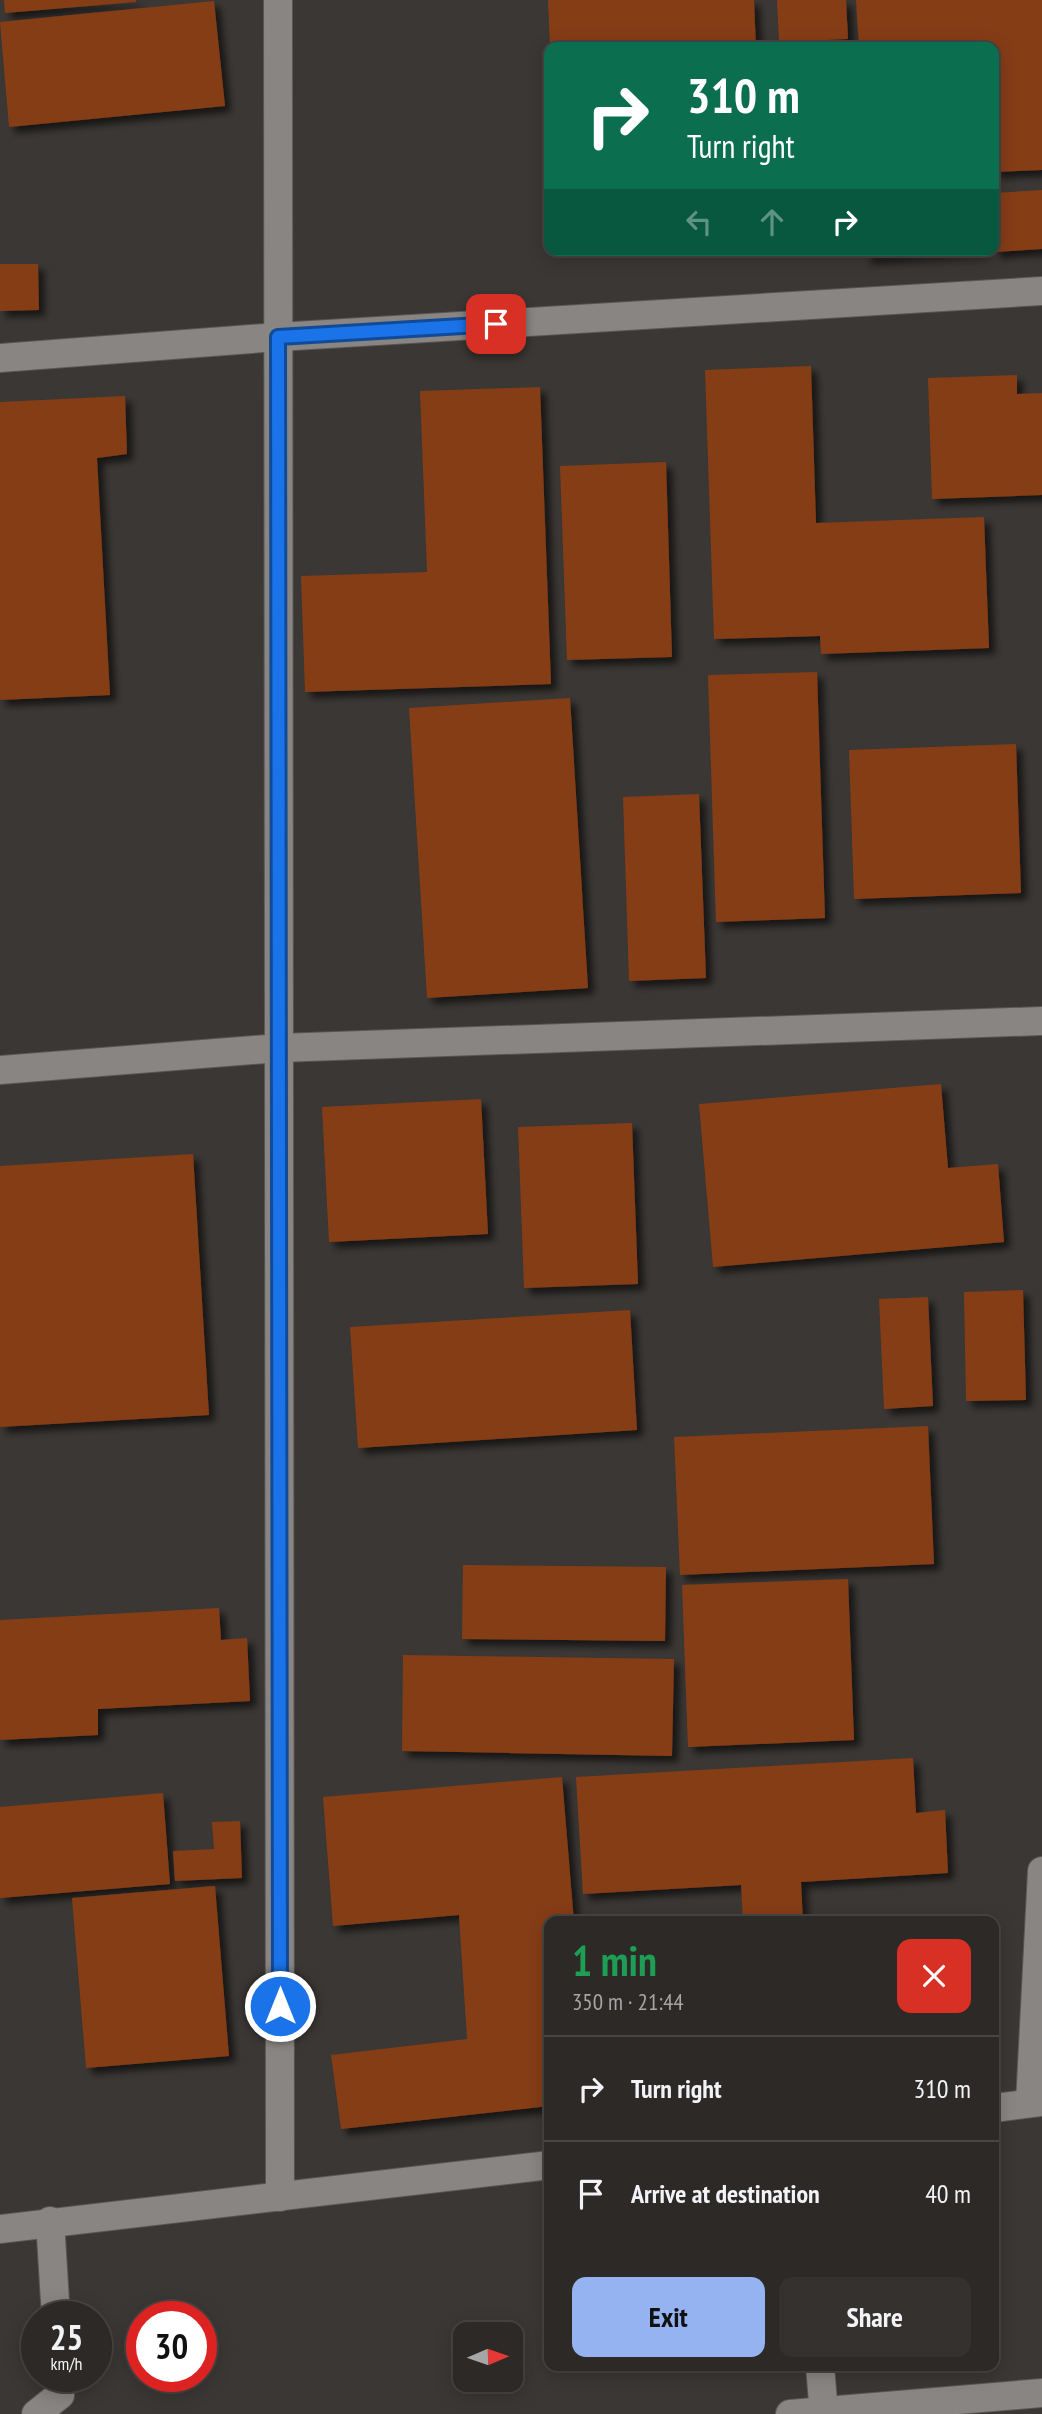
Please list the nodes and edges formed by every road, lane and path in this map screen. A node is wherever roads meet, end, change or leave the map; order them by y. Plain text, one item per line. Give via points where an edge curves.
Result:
1 (278, 0) edge
2 (1042, 291) edge
3 (278, 337) junction
4 (0, 358) edge
5 (1042, 1021) edge
6 (279, 1048) junction
7 (0, 1070) edge
8 (1042, 1871) edge
9 (1036, 2102) edge
10 (999, 2107) edge
11 (544, 2166) edge
12 (280, 2197) junction
13 (50, 2221) junction
14 (0, 2229) edge
15 (55, 2301) edge
16 (820, 2371) edge
17 (1042, 2393) edge
18 (61, 2395) edge
19 (824, 2412) edge
20 (36, 2414) edge
21 (790, 2414) edge

1 - 3 street
2 - 3 street
3 - 4 street
3 - 6 street
5 - 6 street
6 - 7 street
6 - 12 street
8 - 9 street
9 - 10 street
11 - 12 street
12 - 13 street
13 - 14 street
13 - 15 street
16 - 19 street
17 - 19 street
18 - 20 street
19 - 21 street

